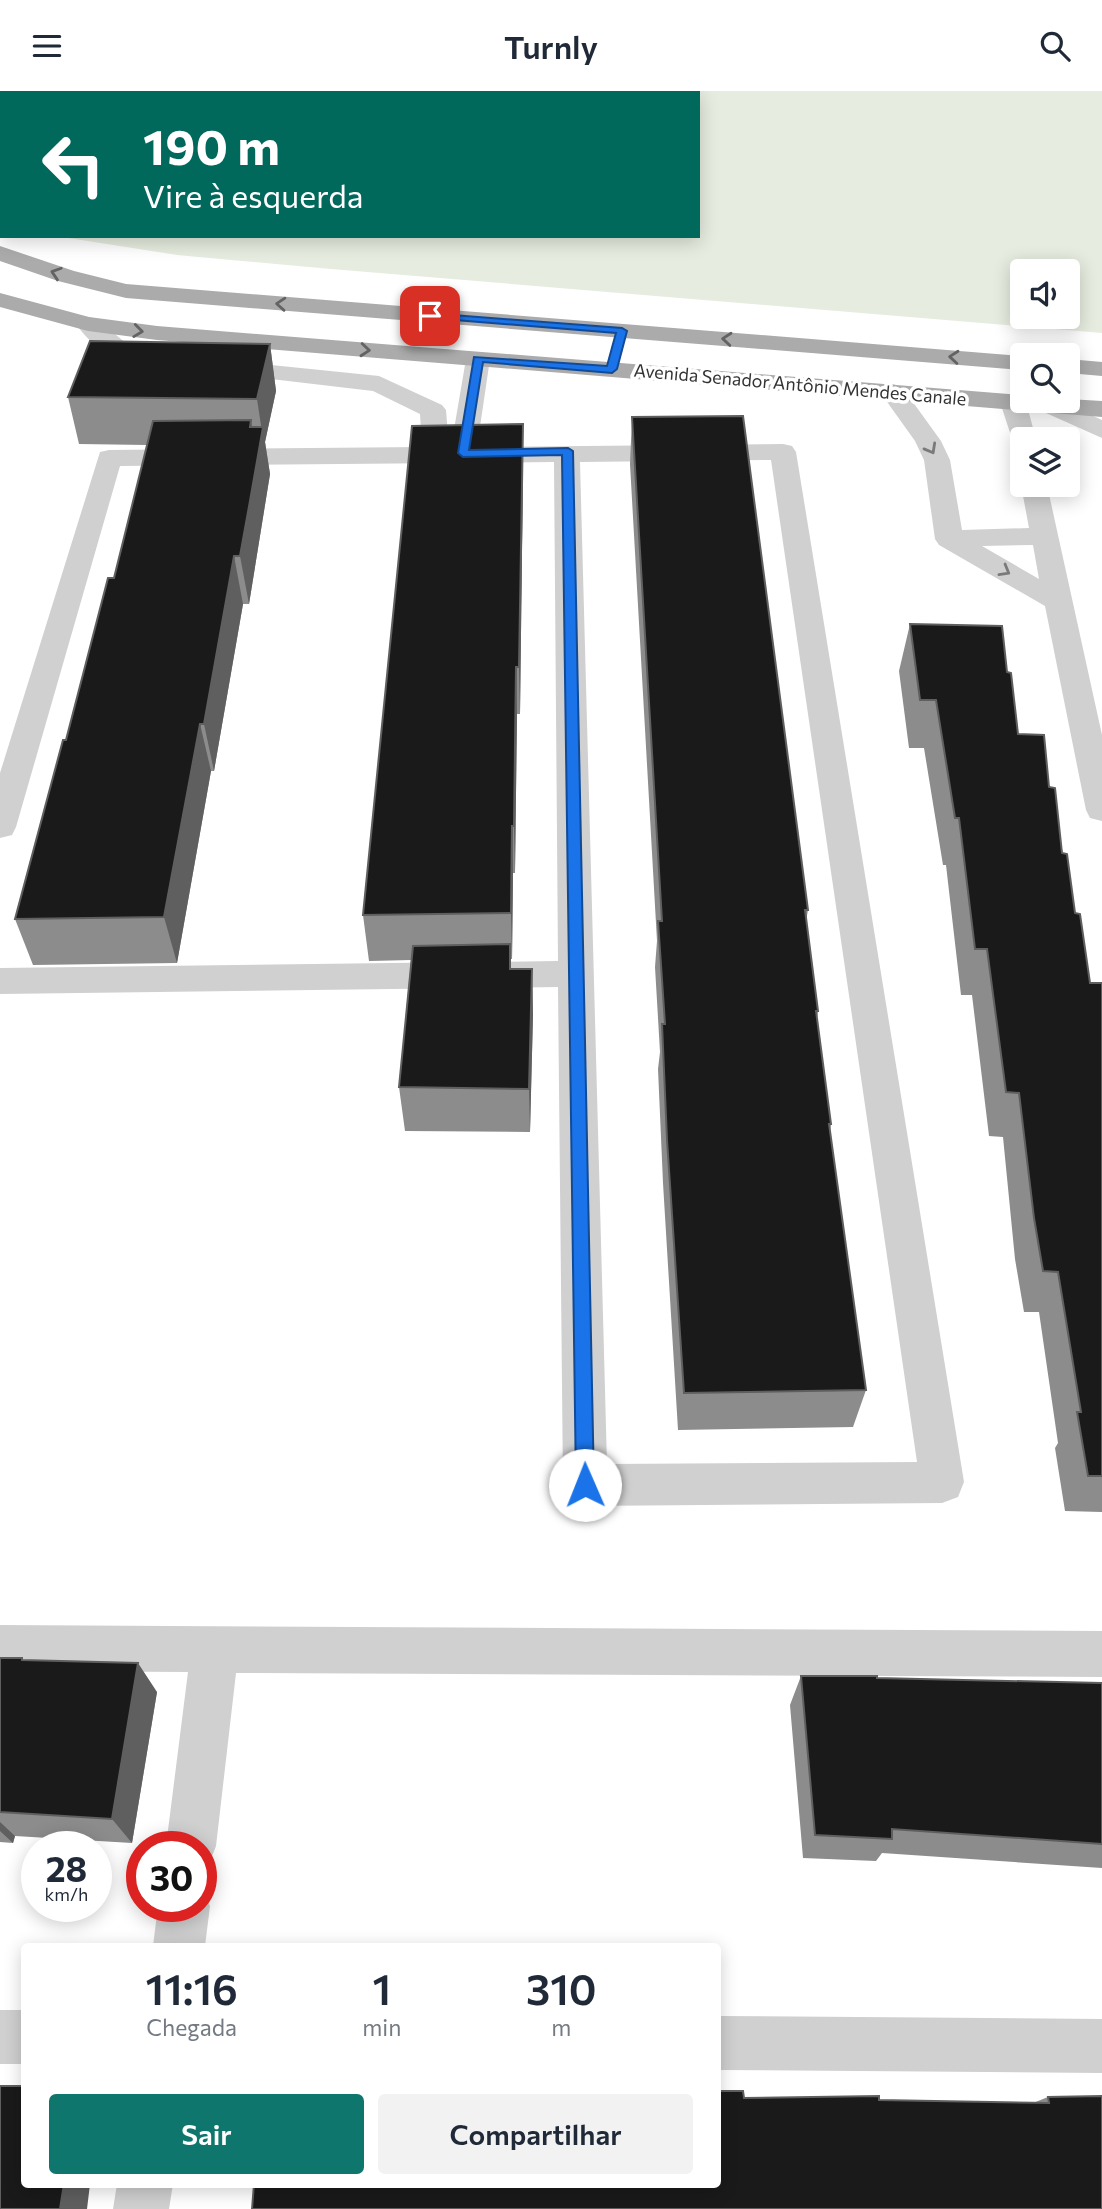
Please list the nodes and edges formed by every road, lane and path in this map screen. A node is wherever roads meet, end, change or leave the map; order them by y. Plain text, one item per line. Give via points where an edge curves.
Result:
1 (0, 253) edge
2 (0, 300) edge
3 (88, 324) junction
4 (622, 331) junction
5 (478, 359) junction
6 (1010, 362) edge
7 (1080, 367) edge
8 (612, 369) junction
9 (1102, 369) edge
10 (893, 392) junction
11 (1010, 402) edge
12 (1080, 407) edge
13 (1102, 409) edge
14 (1065, 413) edge
15 (1102, 430) edge
16 (568, 451) junction
17 (450, 454) junction
18 (1037, 497) edge
19 (1046, 536) junction
20 (949, 539) junction
21 (1060, 603) junction
22 (1102, 810) edge
23 (0, 827) edge
24 (576, 974) junction
25 (0, 981) edge
26 (0, 1648) edge
27 (215, 1649) junction
28 (1102, 1654) edge
29 (193, 1831) edge
30 (182, 1922) edge
31 (179, 1943) edge
32 (0, 2037) edge
33 (21, 2037) edge
34 (721, 2043) edge
35 (1102, 2046) edge
36 (145, 2188) edge
37 (142, 2209) edge

4 -> 1 main road, Avenida Senador Antônio Mendes Canale via 127,291
2 - 3 main road, Avenida Senador Antônio Mendes Canale
3 -> 5 main road, Avenida Senador Antônio Mendes Canale
3 - 17 street via 127,357 379,384 433,410
6 -> 4 main road, Avenida Senador Antônio Mendes Canale
4 - 8 main road
5 - 8 main road, Avenida Senador Antônio Mendes Canale
5 - 17 street
7 - 9 main road
8 - 10 main road, Avenida Senador Antônio Mendes Canale
10 - 11 main road, Avenida Senador Antônio Mendes Canale
10 -> 20 street via 937,460
12 - 13 main road, Avenida Senador Antônio Mendes Canale
14 - 15 street
16 - 17 street
16 - 24 street
16 - 24 street via 783,452 942,1482 585,1485
17 - 23 street via 109,458
18 - 19 street
19 - 20 street
19 - 21 street
20 -> 21 street
21 - 22 street
24 - 25 street
26 - 27 street
27 - 28 street
27 - 29 street
30 - 31 street
32 - 33 street
34 - 35 street
36 - 37 street

